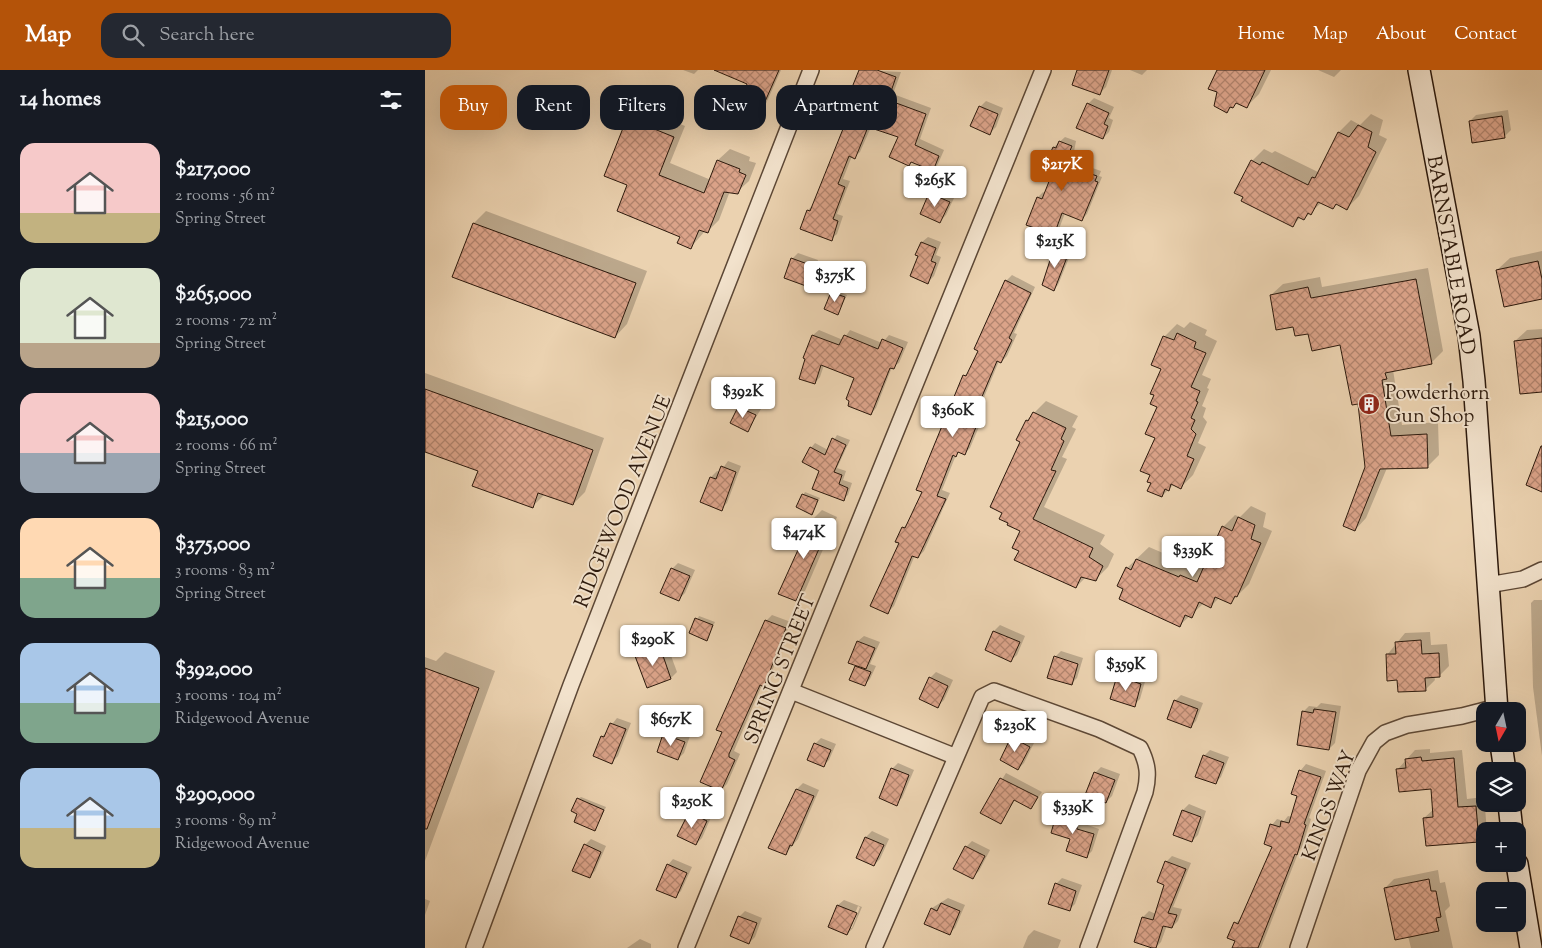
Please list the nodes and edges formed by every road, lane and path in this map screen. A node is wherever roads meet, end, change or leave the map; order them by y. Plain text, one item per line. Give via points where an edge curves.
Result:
1 (811, 70) edge
2 (1043, 70) edge
3 (1419, 70) edge
4 (1542, 570) edge
5 (1488, 585) junction
6 (791, 691) junction
7 (1496, 702) edge
8 (1476, 713) edge
9 (954, 756) junction
10 (1518, 872) edge
11 (474, 948) edge
12 (686, 948) edge
13 (874, 948) edge
14 (1088, 948) edge
15 (1298, 948) edge
16 (1531, 948) edge

1 - 11 street, RIDGEWOOD AVENUE via 585,649
2 - 6 street, SPRING STREET
3 - 5 main road, BARNSTABLE ROAD via 1469,336
4 - 5 street via 1523,579
5 - 7 main road, BARNSTABLE ROAD
6 - 9 street
6 - 12 street, SPRING STREET
8 - 15 street, KINGS WAY via 1407,725 1385,733 1374,742 1358,771
9 - 13 street
9 - 14 street via 982,696 994,691 1099,729 1140,748 1148,776 1145,792
10 - 16 main road

